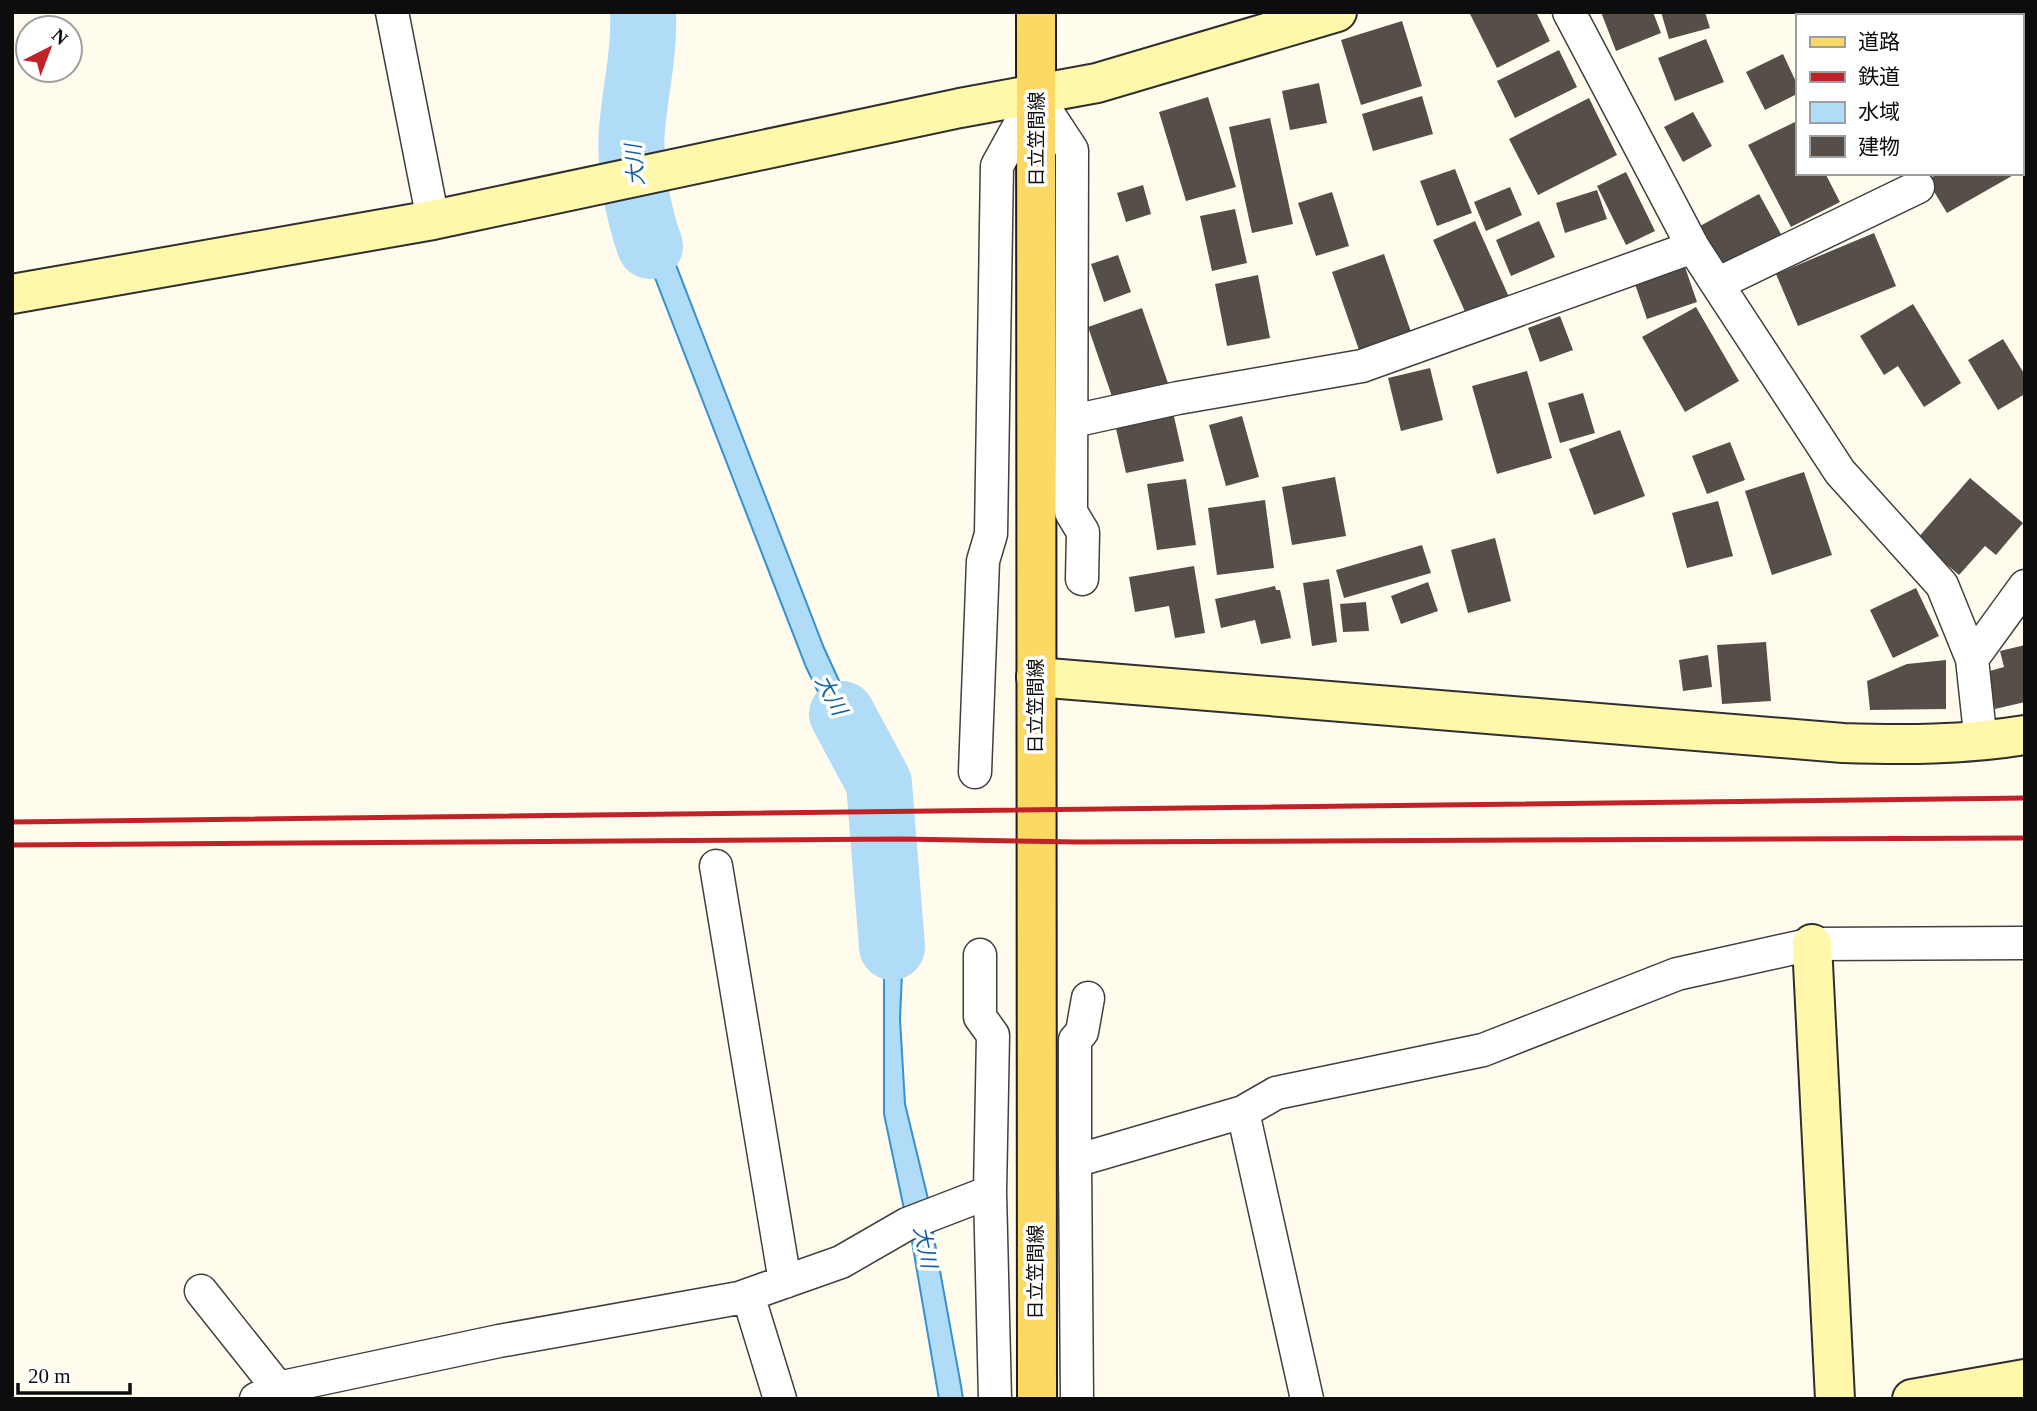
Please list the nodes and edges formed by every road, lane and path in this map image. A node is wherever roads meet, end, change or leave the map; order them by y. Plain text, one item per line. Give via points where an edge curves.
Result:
1 (392, 12) edge
2 (1036, 12) edge
3 (1337, 12) edge
4 (1569, 12) edge
5 (1036, 95) junction
6 (1918, 187) dead end
7 (433, 220) junction
8 (1693, 247) junction
9 (1717, 284) junction
10 (12, 294) edge
11 (1073, 421) junction
12 (1082, 579) dead end
13 (2025, 586) edge
14 (1972, 659) junction
15 (1036, 677) junction
16 (2025, 735) edge
17 (1981, 743) junction
18 (975, 772) dead end
19 (716, 866) dead end
20 (2025, 943) edge
21 (1812, 944) junction
22 (980, 955) dead end
23 (1088, 998) dead end
24 (1242, 1112) junction
25 (1074, 1161) junction
26 (990, 1192) junction
27 (785, 1282) junction
28 (201, 1292) dead end
29 (748, 1294) junction
30 (2025, 1380) edge
31 (267, 1393) edge
32 (780, 1399) edge
33 (995, 1399) edge
34 (1037, 1399) edge
35 (1077, 1399) edge
36 (1307, 1399) edge
37 (1835, 1399) edge
38 (1912, 1399) edge

1 - 7 street
2 - 5 main road, 日立笠間線
3 - 5 street via 1129,76
4 - 8 street
5 - 7 street
5 - 11 street via 1072,149
5 - 15 main road, 日立笠間線
5 - 18 street via 996,166 991,534 983,561
6 - 9 street
7 - 10 street
8 - 9 street
8 - 11 street via 1362,366
9 - 14 street via 1840,472 1942,585
11 - 12 street via 1071,512 1083,532
13 - 14 street
14 - 17 street
15 - 17 street via 1843,744
15 - 34 main road, 日立笠間線
16 - 17 street
19 - 27 street
20 - 21 street
21 - 24 street via 1677,974 1483,1050 1276,1093
21 - 37 street
22 - 26 street via 980,1017 993,1035
23 - 25 street via 1082,1032 1075,1040
24 - 25 street
24 - 36 street
25 - 35 street
26 - 27 street via 906,1224 841,1262
26 - 33 street
27 - 29 street
28 - 31 street
29 - 31 street via 499,1341
29 - 32 street
30 - 38 street

